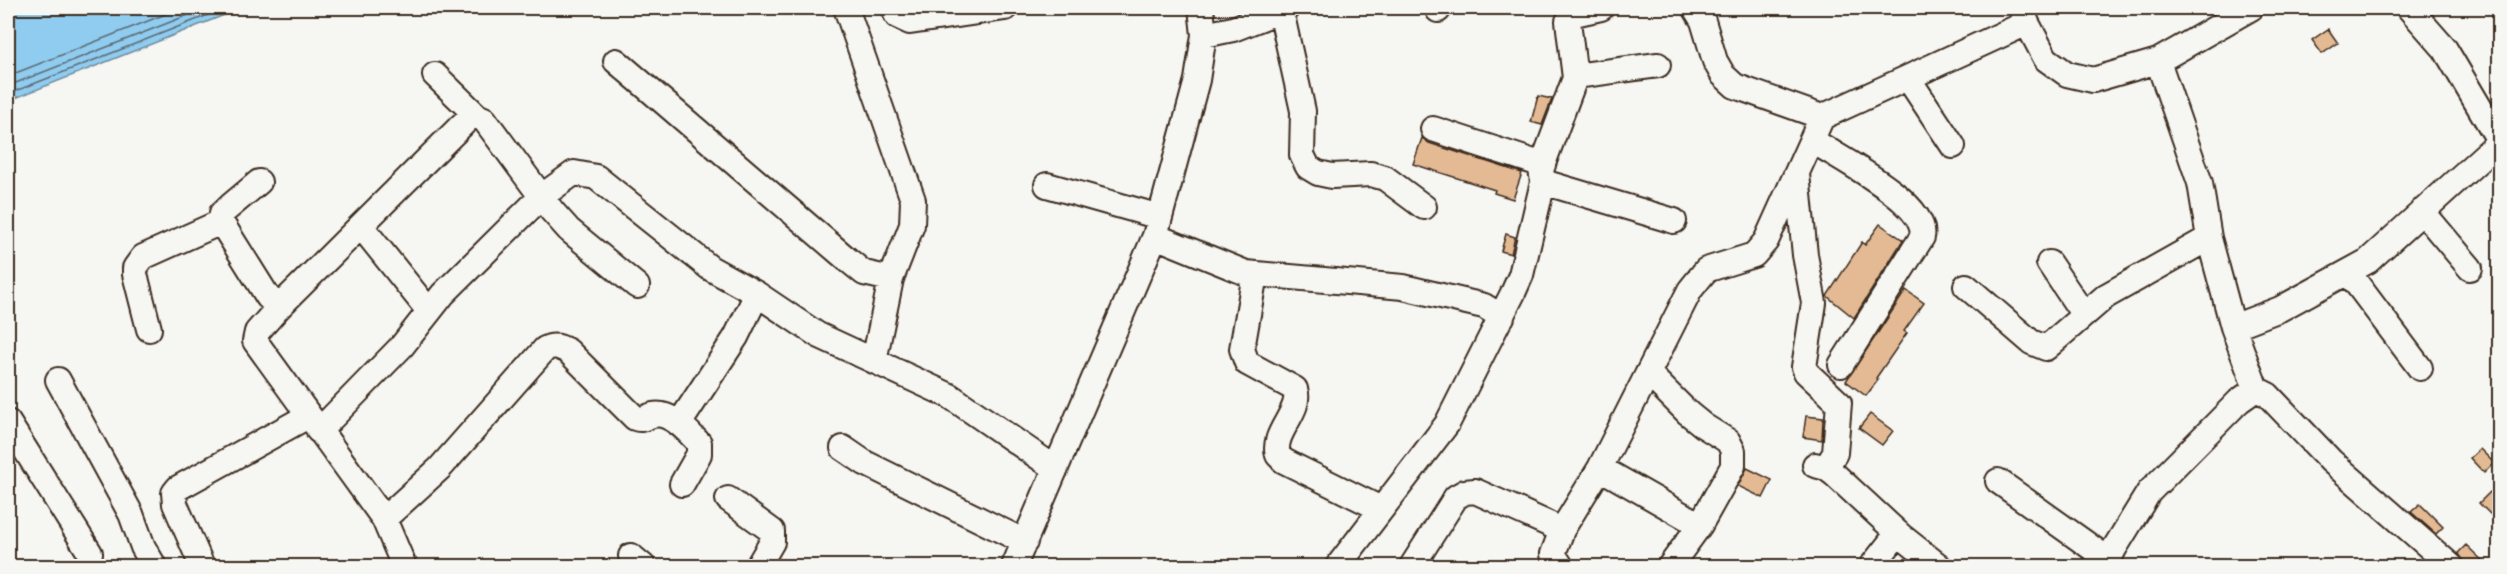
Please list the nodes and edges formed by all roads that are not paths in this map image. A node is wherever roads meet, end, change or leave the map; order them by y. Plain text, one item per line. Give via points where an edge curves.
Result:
1 (846, 8) edge
2 (893, 8) edge
3 (1201, 8) edge
4 (1601, 8) edge
5 (1695, 8) edge
6 (2251, 8) edge
7 (2409, 8) edge
8 (990, 9) edge
9 (1284, 9) edge
10 (2024, 15) edge
11 (1204, 35) junction
12 (616, 61) dead end
13 (2158, 61) junction
14 (1658, 65) dead end
15 (435, 75) dead end
16 (1575, 76) junction
17 (1908, 78) junction
18 (477, 116) junction
19 (1822, 117) junction
20 (1433, 129) dead end
21 (1812, 140) junction
22 (2499, 141) edge
23 (1953, 146) dead end
24 (1543, 173) junction
25 (1797, 173) junction
26 (259, 182) dead end
27 (1047, 185) dead end
28 (542, 196) junction
29 (1424, 207) dead end
30 (2422, 211) junction
31 (1674, 221) dead end
32 (221, 222) junction
33 (361, 226) junction
34 (1157, 227) junction
35 (2209, 238) junction
36 (2049, 262) dead end
37 (2470, 268) dead end
38 (2348, 272) junction
39 (1256, 274) junction
40 (891, 279) junction
41 (638, 286) dead end
42 (1966, 286) dead end
43 (757, 294) junction
44 (279, 308) junction
45 (429, 311) junction
46 (2084, 315) junction
47 (1502, 317) junction
48 (2233, 327) junction
49 (149, 329) dead end
50 (874, 361) junction
51 (1841, 365) dead end
52 (2420, 368) dead end
53 (1648, 373) junction
54 (58, 380) dead end
55 (2256, 389) junction
56 (8, 422) edge
57 (314, 424) junction
58 (679, 424) junction
59 (843, 448) dead end
60 (1600, 468) junction
61 (1056, 470) junction
62 (1998, 481) dead end
63 (682, 484) dead end
64 (728, 499) dead end
65 (1381, 509) junction
66 (384, 519) junction
67 (1700, 525) junction
68 (1562, 530) junction
69 (1898, 533) junction
70 (1025, 542) junction
71 (90, 553) dead end
72 (2108, 563) edge
73 (154, 567) edge
74 (202, 567) edge
75 (405, 567) edge
76 (758, 567) edge
77 (1014, 567) edge
78 (1338, 567) edge
79 (1412, 567) edge
80 (1562, 567) edge
81 (1670, 567) edge
82 (1872, 567) edge
83 (1939, 567) edge
84 (2451, 567) edge

1 - 40 street via 914,200 912,225
2 - 8 street via 897,16 910,22
3 - 11 street
4 - 16 street via 1574,14 1568,21
5 - 19 street via 1715,61 1735,86
6 - 13 street
7 - 22 street via 2445,49
9 - 11 street via 1233,29
9 - 29 street via 1303,111 1302,155 1308,167 1332,176 1371,174 1385,178
10 - 13 street via 2046,60 2067,74 2092,80
10 - 17 street
11 - 34 street via 1197,80
12 - 40 street via 864,273
13 - 35 street via 2200,183
14 - 16 street
15 - 18 street
16 - 24 street
17 - 19 street
17 - 23 street
18 - 28 street via 484,119
18 - 33 street via 469,118
19 - 21 street
20 - 24 street
21 - 25 street
21 - 51 street via 1877,179 1923,225 1922,237
22 - 30 street
24 - 31 street
24 - 47 street via 1521,275
25 - 53 street via 1766,241 1754,255 1706,270 1690,290
25 - 69 street via 1814,303 1804,367 1839,403 1835,453 1820,467
26 - 32 street via 222,213
27 - 34 street
28 - 41 street via 569,230
28 - 43 street via 574,173 596,177 710,268
28 - 45 street
30 - 37 street
30 - 38 street via 2368,261
32 - 44 street
32 - 49 street via 138,261 135,274
33 - 44 street
33 - 45 street
34 - 39 street via 1246,273
34 - 61 street
35 - 46 street via 2106,296
35 - 48 street
36 - 46 street
38 - 48 street via 2280,309
38 - 52 street
39 - 47 street via 1403,287 1484,306
39 - 65 street via 1242,349 1244,357 1247,363 1295,389 1297,398 1278,441 1278,455
40 - 50 street
42 - 46 street via 2040,347 2053,343
43 - 50 street via 818,335
43 - 58 street via 736,337
44 - 57 street via 256,332 255,341
45 - 57 street via 402,346
47 - 65 street via 1447,424
48 - 55 street
50 - 61 street via 950,396
53 - 60 street
53 - 67 street via 1688,413 1728,441 1733,451 1733,466
54 - 73 street via 131,514
55 - 72 street via 2239,400 2149,492
55 - 84 street via 2268,395 2331,461
56 - 71 street
57 - 66 street
57 - 74 street via 174,493
58 - 63 street via 699,443 700,449
58 - 66 street via 657,414 638,420 568,351 550,346 440,468
59 - 70 street via 865,464
60 - 67 street
60 - 68 street
61 - 70 street
62 - 72 street
64 - 76 street via 772,531 772,542
65 - 78 street
66 - 75 street
67 - 81 street
68 - 79 street via 1475,491 1465,492 1456,497
68 - 80 street via 1553,554
69 - 82 street
69 - 83 street
70 - 77 street

